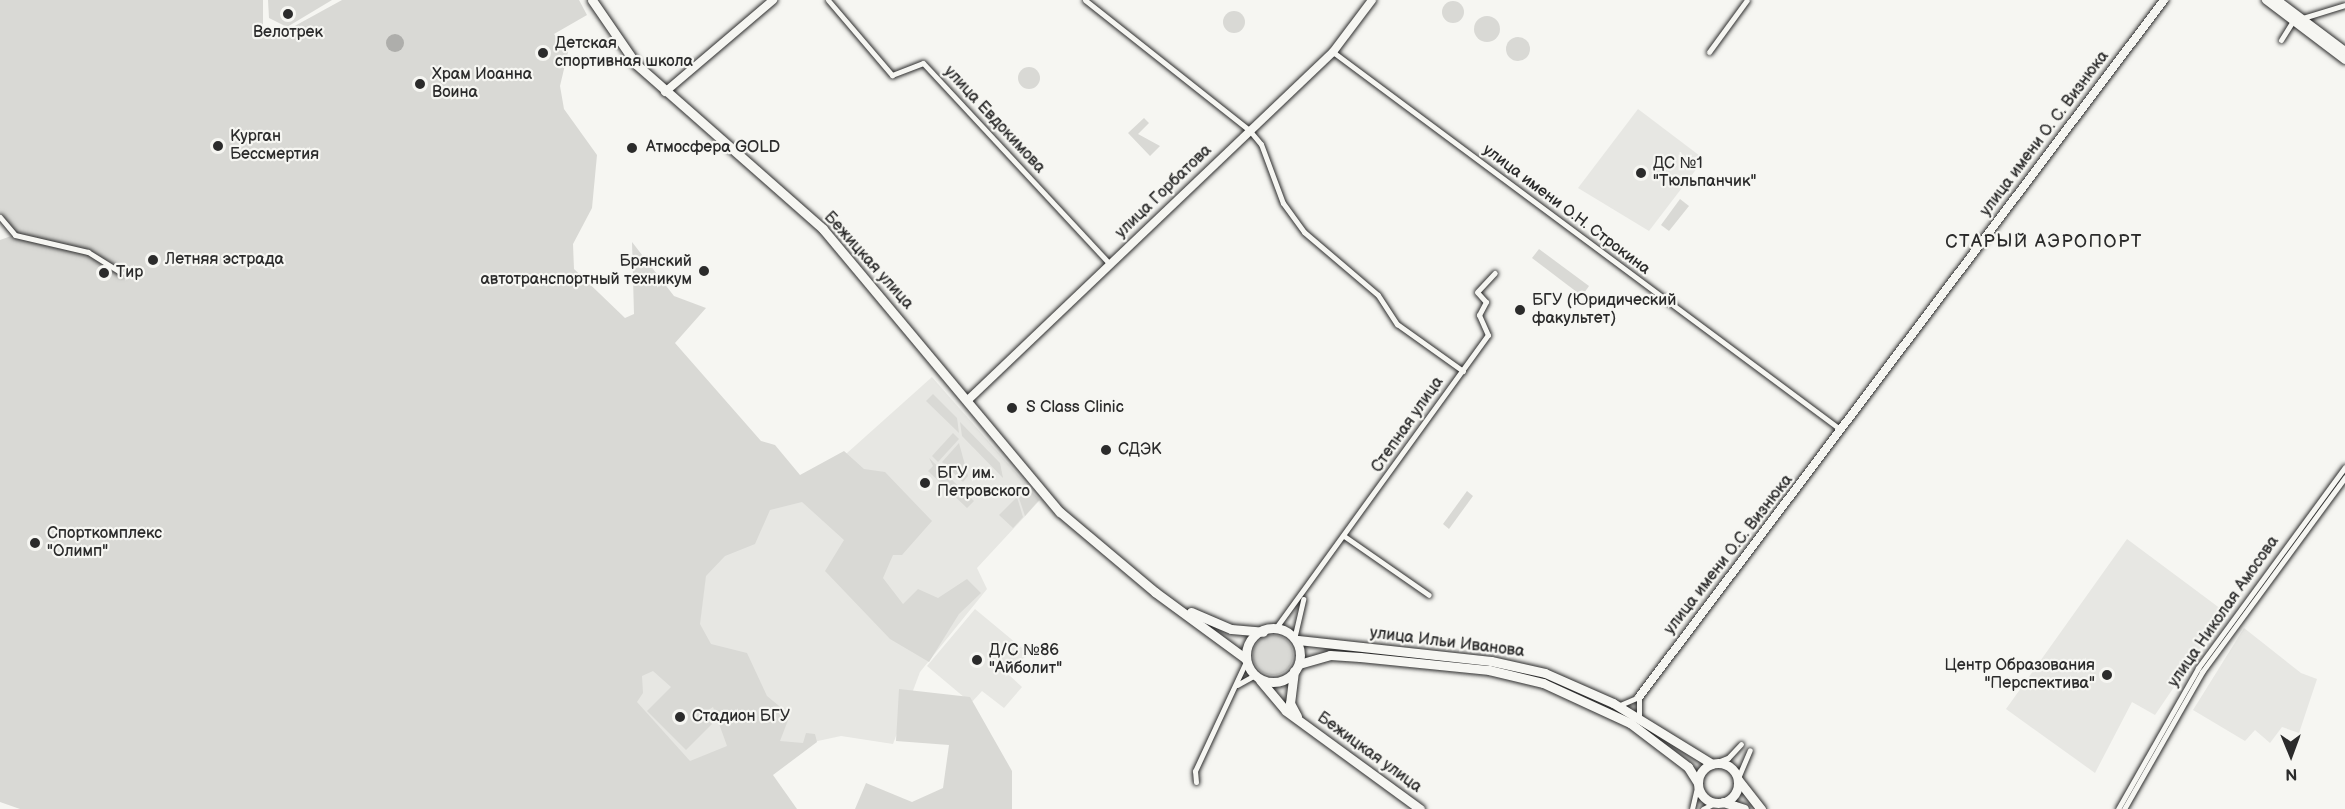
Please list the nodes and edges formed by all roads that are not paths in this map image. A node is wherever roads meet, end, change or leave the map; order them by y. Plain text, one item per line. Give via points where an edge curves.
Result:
1 (592, 0) edge
2 (773, 0) edge
3 (828, 0) edge
4 (1085, 0) edge
5 (1372, 0) edge
6 (1747, 0) edge
7 (2164, 0) edge
8 (2266, 0) edge
9 (2277, 0) edge
10 (2345, 4) edge
11 (2297, 19) junction
12 (2281, 40) dead end
13 (2345, 51) edge
14 (1334, 52) junction
15 (1709, 52) dead end
16 (2345, 60) edge
17 (665, 92) junction
18 (1250, 131) junction
19 (0, 217) edge
20 (1110, 264) junction
21 (121, 273) dead end
22 (1495, 273) dead end
23 (1463, 371) junction
24 (969, 399) junction
25 (1841, 430) junction
26 (2345, 467) edge
27 (2345, 477) edge
28 (1344, 536) junction
29 (1111, 554) junction
30 (1306, 592) junction
31 (1429, 595) dead end
32 (1275, 629) junction
33 (1263, 632) junction
34 (1296, 638) junction
35 (1245, 661) junction
36 (1296, 668) junction
37 (1256, 678) junction
38 (1236, 686) junction
39 (1639, 697) junction
40 (1617, 705) junction
41 (1300, 720) junction
42 (1640, 720) junction
43 (1741, 744) dead end
44 (1750, 750) dead end
45 (1712, 764) junction
46 (1738, 778) junction
47 (1196, 782) dead end
48 (1698, 783) junction
49 (1719, 802) junction
50 (1420, 809) edge
51 (1692, 809) edge
52 (1703, 809) edge
53 (1744, 809) edge
54 (1761, 809) edge
55 (2118, 809) edge
56 (2124, 809) edge

1 - 17 main road, Бежицкая улица via 619,46
2 - 17 main road
3 - 20 street, улица Евдокимова via 892,75 923,63
4 - 18 street
5 - 14 main road, улица Горбатова
6 - 15 street
7 - 25 main road, улица имени О. С. Визнюка
8 - 11 main road
9 - 11 main road
10 - 11 street
11 - 12 street
11 - 13 main road
11 - 16 main road
14 - 18 main road, улица Горбатова
14 - 25 street, улица имени О.Н. Строкина
17 - 24 main road, Бежицкая улица via 823,229
18 - 20 main road, улица Горбатова
18 - 23 street via 1261,144 1283,203 1304,232 1378,295 1397,324
19 - 21 street via 15,235 88,252
20 - 24 main road, улица Горбатова
22 - 23 street, Степная улица via 1477,292 1486,302 1479,315 1488,335
23 - 28 street, Степная улица
24 - 29 main road, Бежицкая улица via 1060,512
25 - 39 main road, улица имени О.С. Визнюка
26 - 55 street, улица Николая Амосова via 2203,661
27 - 56 street, улица Николая Амосова via 2202,672
28 - 30 street, Степная улица
28 - 31 street
29 - 33 main road via 1191,612 1231,629
29 - 35 main road
30 - 32 street
30 - 34 street
32 - 33 main road
32 - 34 main road
33 - 35 main road
34 - 36 main road
34 - 40 main road, улица Ильи Иванова via 1518,666
35 - 37 main road
35 - 38 street
36 - 37 main road via 1275,681
36 - 41 main road via 1290,703
36 - 48 main road, улица Ильи Иванова via 1330,655 1489,670 1543,683 1629,723 1688,767
37 - 38 street
37 - 41 main road, Бежицкая улица
38 - 47 street via 1198,762
39 - 40 street
39 - 42 street
40 - 42 main road, улица Ильи Иванова
41 - 50 main road, Бежицкая улица
42 - 45 main road, улица Ильи Иванова
43 - 45 street via 1728,758
44 - 46 street
45 - 46 main road via 1725,764
45 - 48 main road
46 - 49 main road via 1737,790
46 - 54 main road
48 - 49 main road via 1705,798
48 - 51 street
49 - 52 street
49 - 53 main road

